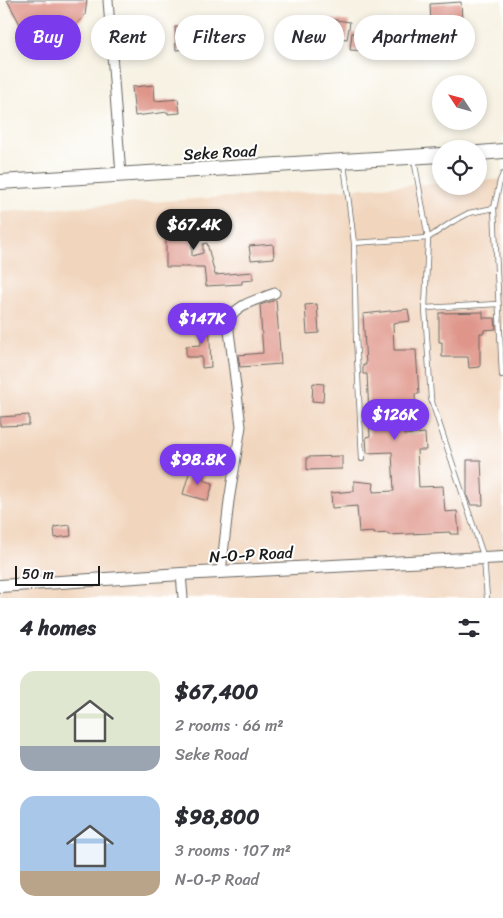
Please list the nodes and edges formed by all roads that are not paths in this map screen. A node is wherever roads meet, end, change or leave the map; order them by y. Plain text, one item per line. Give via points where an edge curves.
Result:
1 (108, 0) edge
2 (503, 152) edge
3 (487, 153) edge
4 (432, 156) edge
5 (414, 157) junction
6 (344, 162) junction
7 (121, 174) junction
8 (503, 174) edge
9 (0, 182) edge
10 (494, 208) junction
11 (428, 238) junction
12 (354, 242) junction
13 (275, 293) dead end
14 (498, 304) junction
15 (425, 308) junction
16 (502, 375) edge
17 (362, 459) dead end
18 (503, 557) edge
19 (484, 558) junction
20 (221, 572) junction
21 (181, 574) junction
22 (0, 586) edge
23 (183, 598) edge
24 (486, 598) edge

1 - 7 street
2 - 3 main road
4 - 5 main road, Seke Road
5 - 6 main road, Seke Road
5 - 11 lane
6 - 7 main road, Seke Road
6 - 12 lane
7 - 9 main road, Seke Road
8 - 10 lane
10 - 11 lane via 469,213
10 - 14 lane
11 - 12 lane
11 - 15 lane
12 - 17 lane
13 - 20 street via 242,306 231,314 228,323 242,426
14 - 15 lane
14 - 16 lane
15 - 19 lane via 431,399
18 - 19 street, N-O-P Road
19 - 20 street, N-O-P Road
19 - 24 lane
20 - 21 street, N-O-P Road
21 - 22 street, N-O-P Road
21 - 23 street

